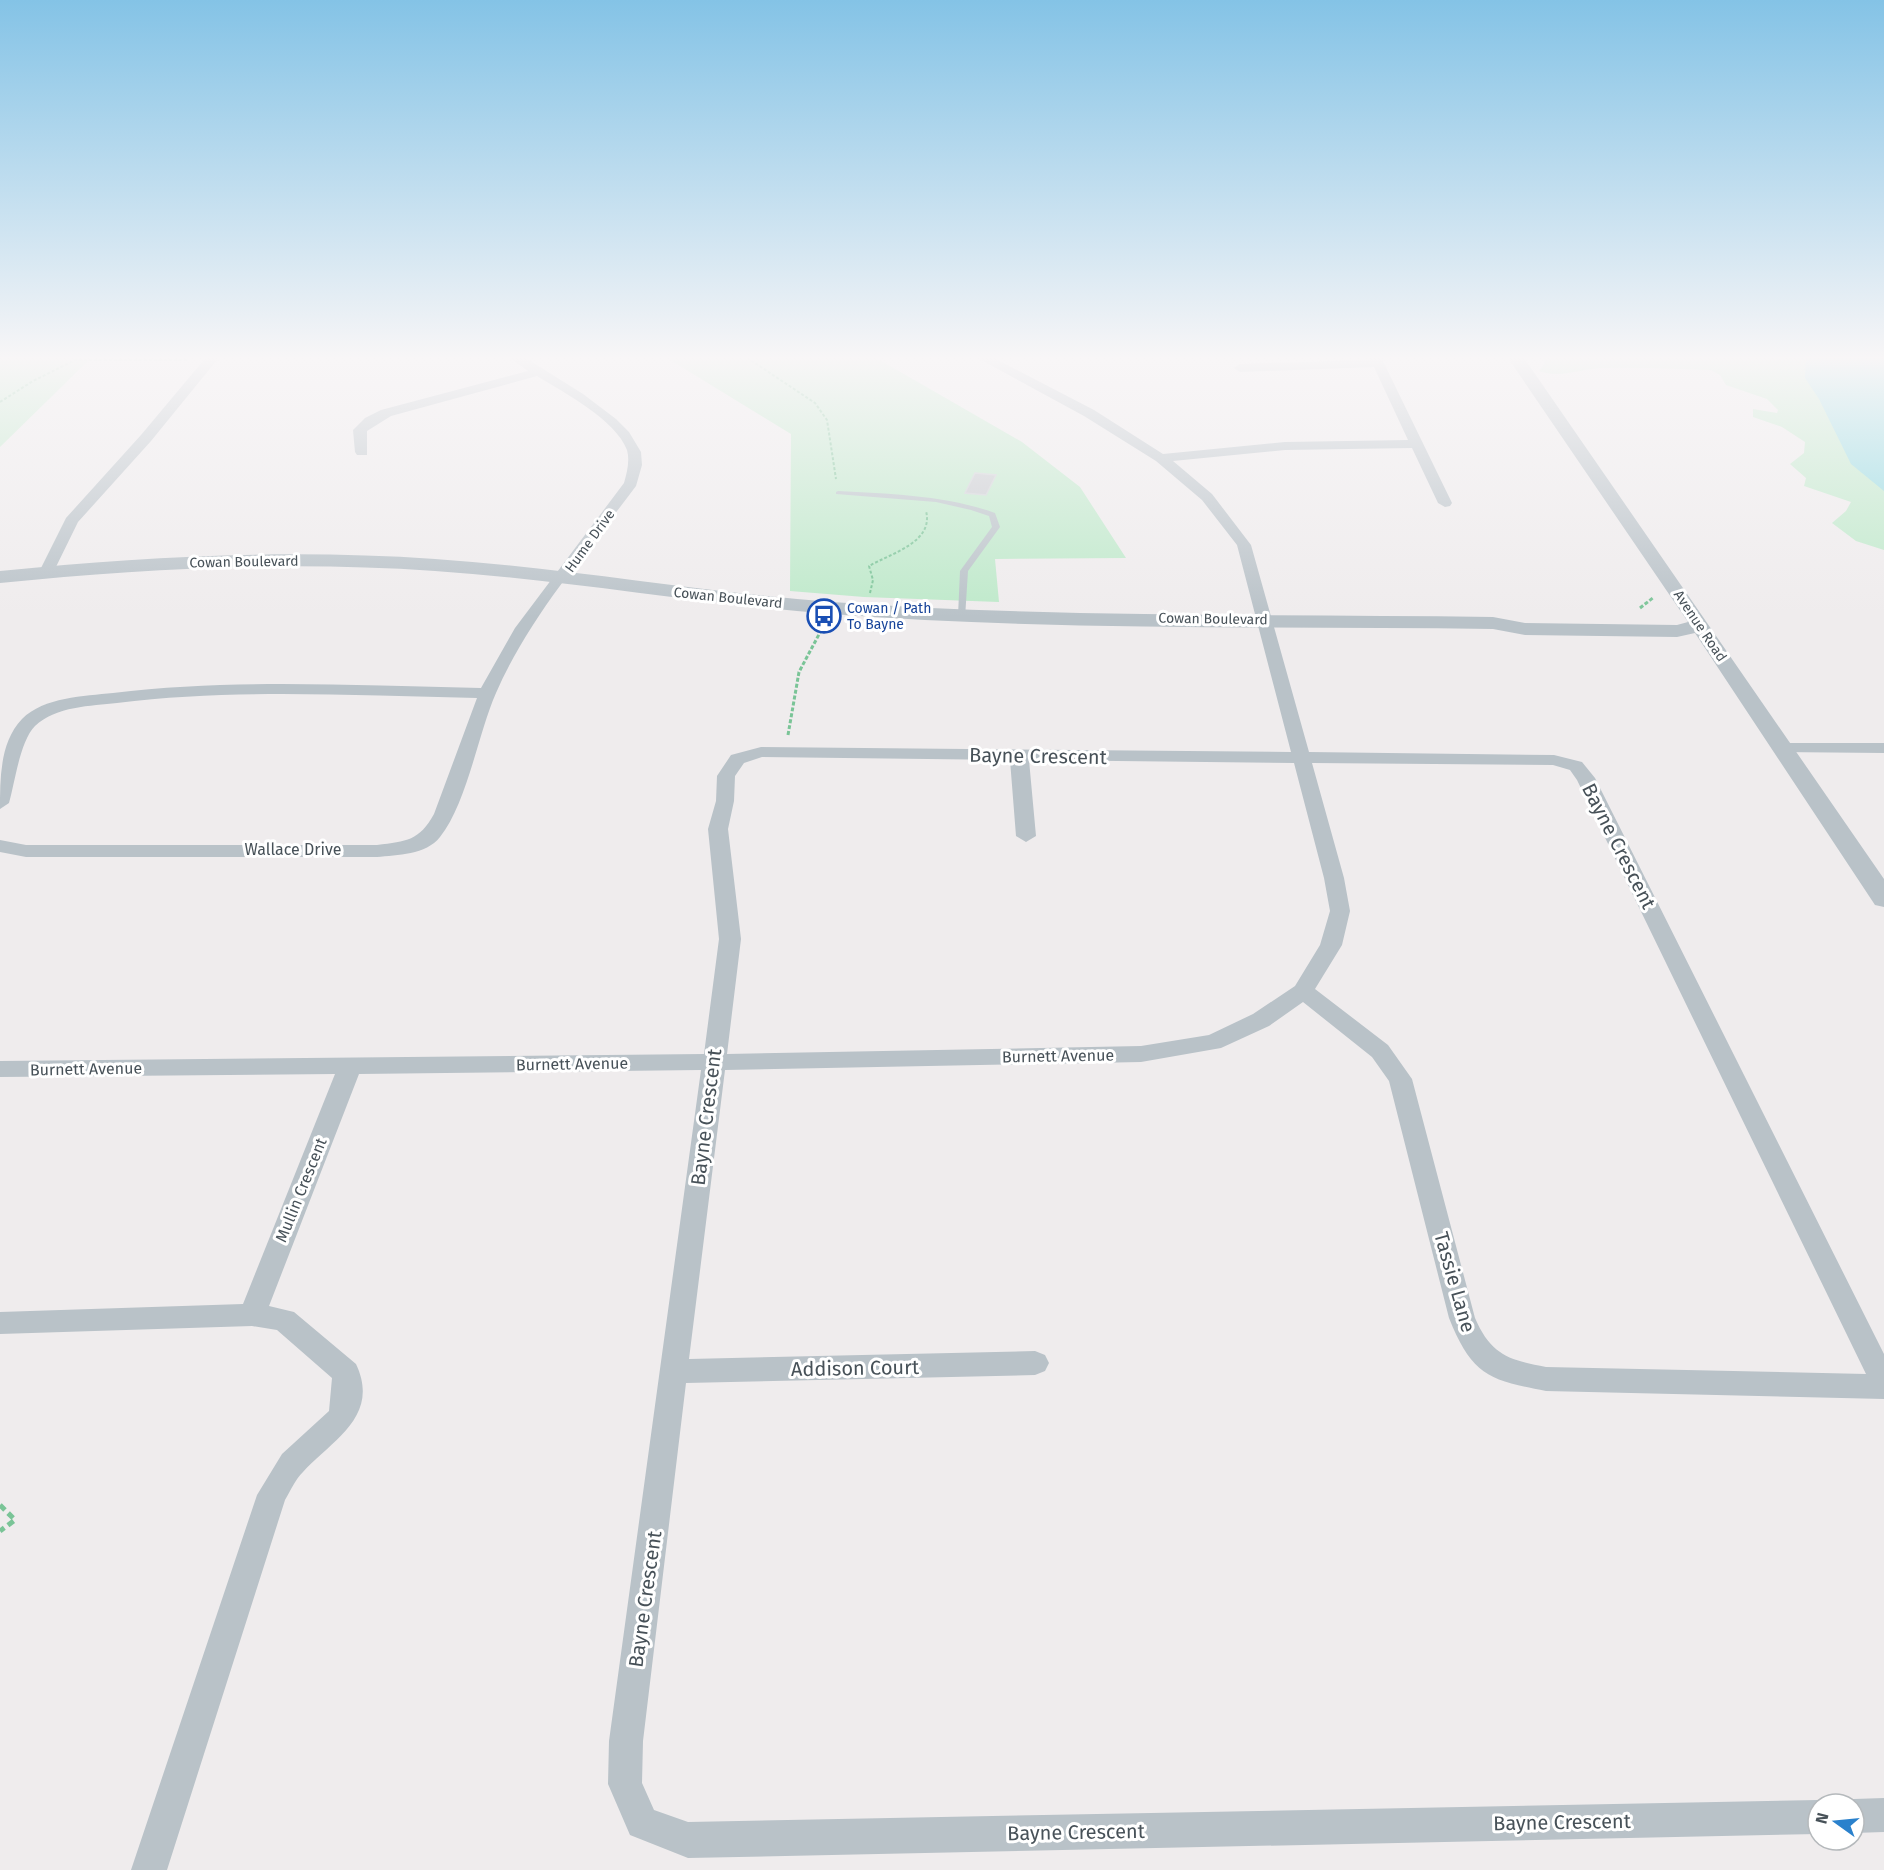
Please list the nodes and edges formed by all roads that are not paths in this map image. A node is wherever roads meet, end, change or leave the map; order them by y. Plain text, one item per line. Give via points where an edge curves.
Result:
1 (142, 442) edge
2 (361, 442) edge
3 (629, 442) edge
4 (1136, 442) edge
5 (1574, 442) edge
6 (1416, 444) joint
7 (362, 452) dead end
8 (1161, 458) junction
9 (838, 493) road end
10 (1445, 503) dead end
11 (47, 572) junction
12 (0, 577) edge
13 (563, 578) junction
14 (962, 616) junction
15 (1266, 620) junction
16 (1701, 626) junction
17 (487, 693) junction
18 (1781, 748) junction
19 (1884, 748) edge
20 (1019, 755) junction
21 (1301, 759) junction
22 (0, 803) edge
23 (1026, 836) dead end
24 (0, 846) edge
25 (1884, 899) edge
26 (1304, 991) junction
27 (713, 1062) junction
28 (350, 1066) junction
29 (0, 1069) edge
30 (252, 1315) junction
31 (0, 1323) edge
32 (1035, 1363) dead end
33 (675, 1371) junction
34 (1884, 1382) edge
35 (1884, 1387) edge
36 (1884, 1815) edge
37 (1866, 1816) edge
38 (1806, 1817) edge
39 (149, 1870) edge

1 - 11 street via 71,521
2 - 7 street
3 - 13 street, Hume Drive via 636,465 631,483
4 - 8 street, Burnett Avenue
5 - 16 street, Avenue Road
6 - 8 street via 1285,446
6 - 10 street
8 - 15 street, Burnett Avenue via 1207,497 1244,545
9 - 14 lane via 924,500 992,515 996,527 964,571
11 - 12 street, Cowan Boulevard
11 - 13 street, Cowan Boulevard via 252,560 340,561 435,565
13 - 14 street, Cowan Boulevard via 741,600
13 - 17 street, Wallace Drive via 521,631
14 - 15 street, Cowan Boulevard
15 - 16 street, Cowan Boulevard via 1493,623 1525,629 1677,631
15 - 21 street, Burnett Avenue
16 - 18 street, Avenue Road
17 - 22 street via 217,688 68,704 44,711 21,733
17 - 24 street, Wallace Drive via 444,814 432,835 411,847 378,851 26,852
18 - 19 street
18 - 25 street, Avenue Road
20 - 21 street, Bayne Crescent
20 - 23 street
20 - 27 street, Bayne Crescent via 761,752 737,759 726,776 718,829 730,939
21 - 26 street, Burnett Avenue via 1340,911 1331,945
21 - 34 street, Bayne Crescent via 1554,760 1576,766 1586,778
26 - 27 street, Burnett Avenue via 1261,1020 1213,1042 1142,1054
26 - 35 street, Tassie Lane via 1380,1051 1400,1080 1462,1318 1473,1344 1504,1371 1546,1379
27 - 28 street, Burnett Avenue
27 - 33 street, Bayne Crescent
28 - 29 street, Burnett Avenue
28 - 30 street, Mullin Crescent
30 - 31 street
30 - 39 street via 284,1320 346,1374 349,1400 332,1431 292,1463 272,1495
32 - 33 street, Addison Court
33 - 38 street, Bayne Crescent via 626,1742 625,1784 642,1823 688,1840
36 - 37 street

